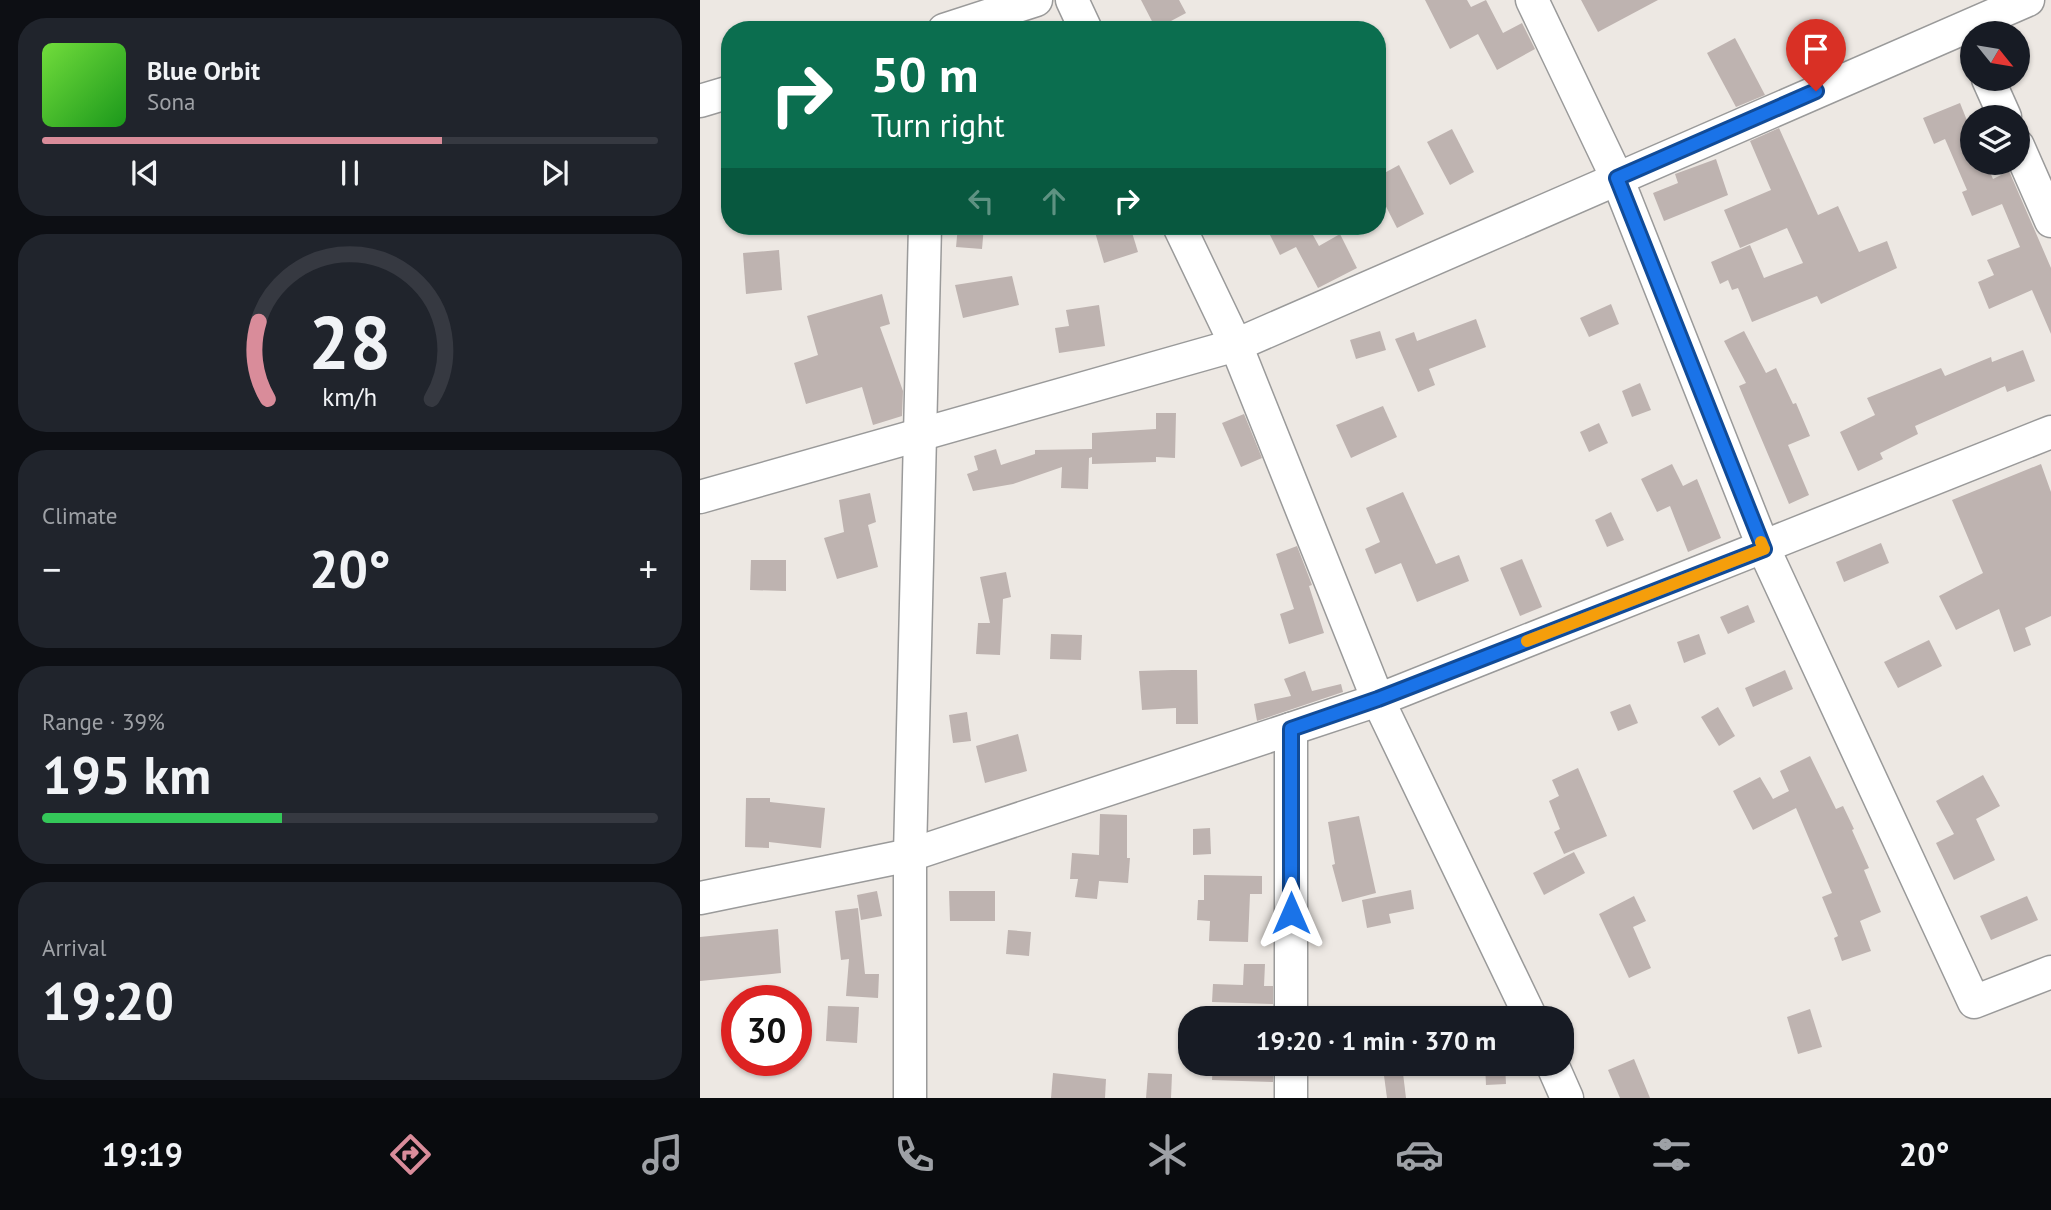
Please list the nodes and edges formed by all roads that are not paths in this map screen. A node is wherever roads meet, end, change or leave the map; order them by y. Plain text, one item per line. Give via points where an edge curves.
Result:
1 (1036, 0) edge
2 (1072, 0) edge
3 (1532, 0) edge
4 (2028, 0) edge
5 (972, 21) edge
6 (1082, 21) edge
7 (1970, 21) edge
8 (1960, 25) edge
9 (721, 95) edge
10 (700, 101) edge
11 (2030, 173) edge
12 (1617, 178) junction
13 (2051, 221) edge
14 (925, 235) edge
15 (1183, 235) edge
16 (1236, 345) junction
17 (2051, 432) edge
18 (920, 435) junction
19 (700, 497) edge
20 (1764, 549) junction
21 (1378, 699) junction
22 (1291, 729) junction
23 (910, 855) junction
24 (700, 898) edge
25 (2051, 972) edge
26 (1291, 1006) edge
27 (1525, 1006) edge
28 (1291, 1076) edge
29 (1557, 1076) edge
30 (910, 1098) edge
31 (1291, 1098) edge
32 (1567, 1098) edge

1 - 5 street
2 - 6 street
3 - 12 street
4 - 7 street
8 - 12 street
9 - 10 street
11 - 13 street
12 - 16 street
12 - 20 street
14 - 18 street
15 - 16 street
16 - 18 street
16 - 21 street
17 - 20 street
18 - 19 street
18 - 23 street
20 - 21 street
20 - 25 street via 1974,1002
21 - 22 street
21 - 27 street
22 - 23 street
22 - 26 street
23 - 24 street
23 - 30 street
28 - 31 street
29 - 32 street

